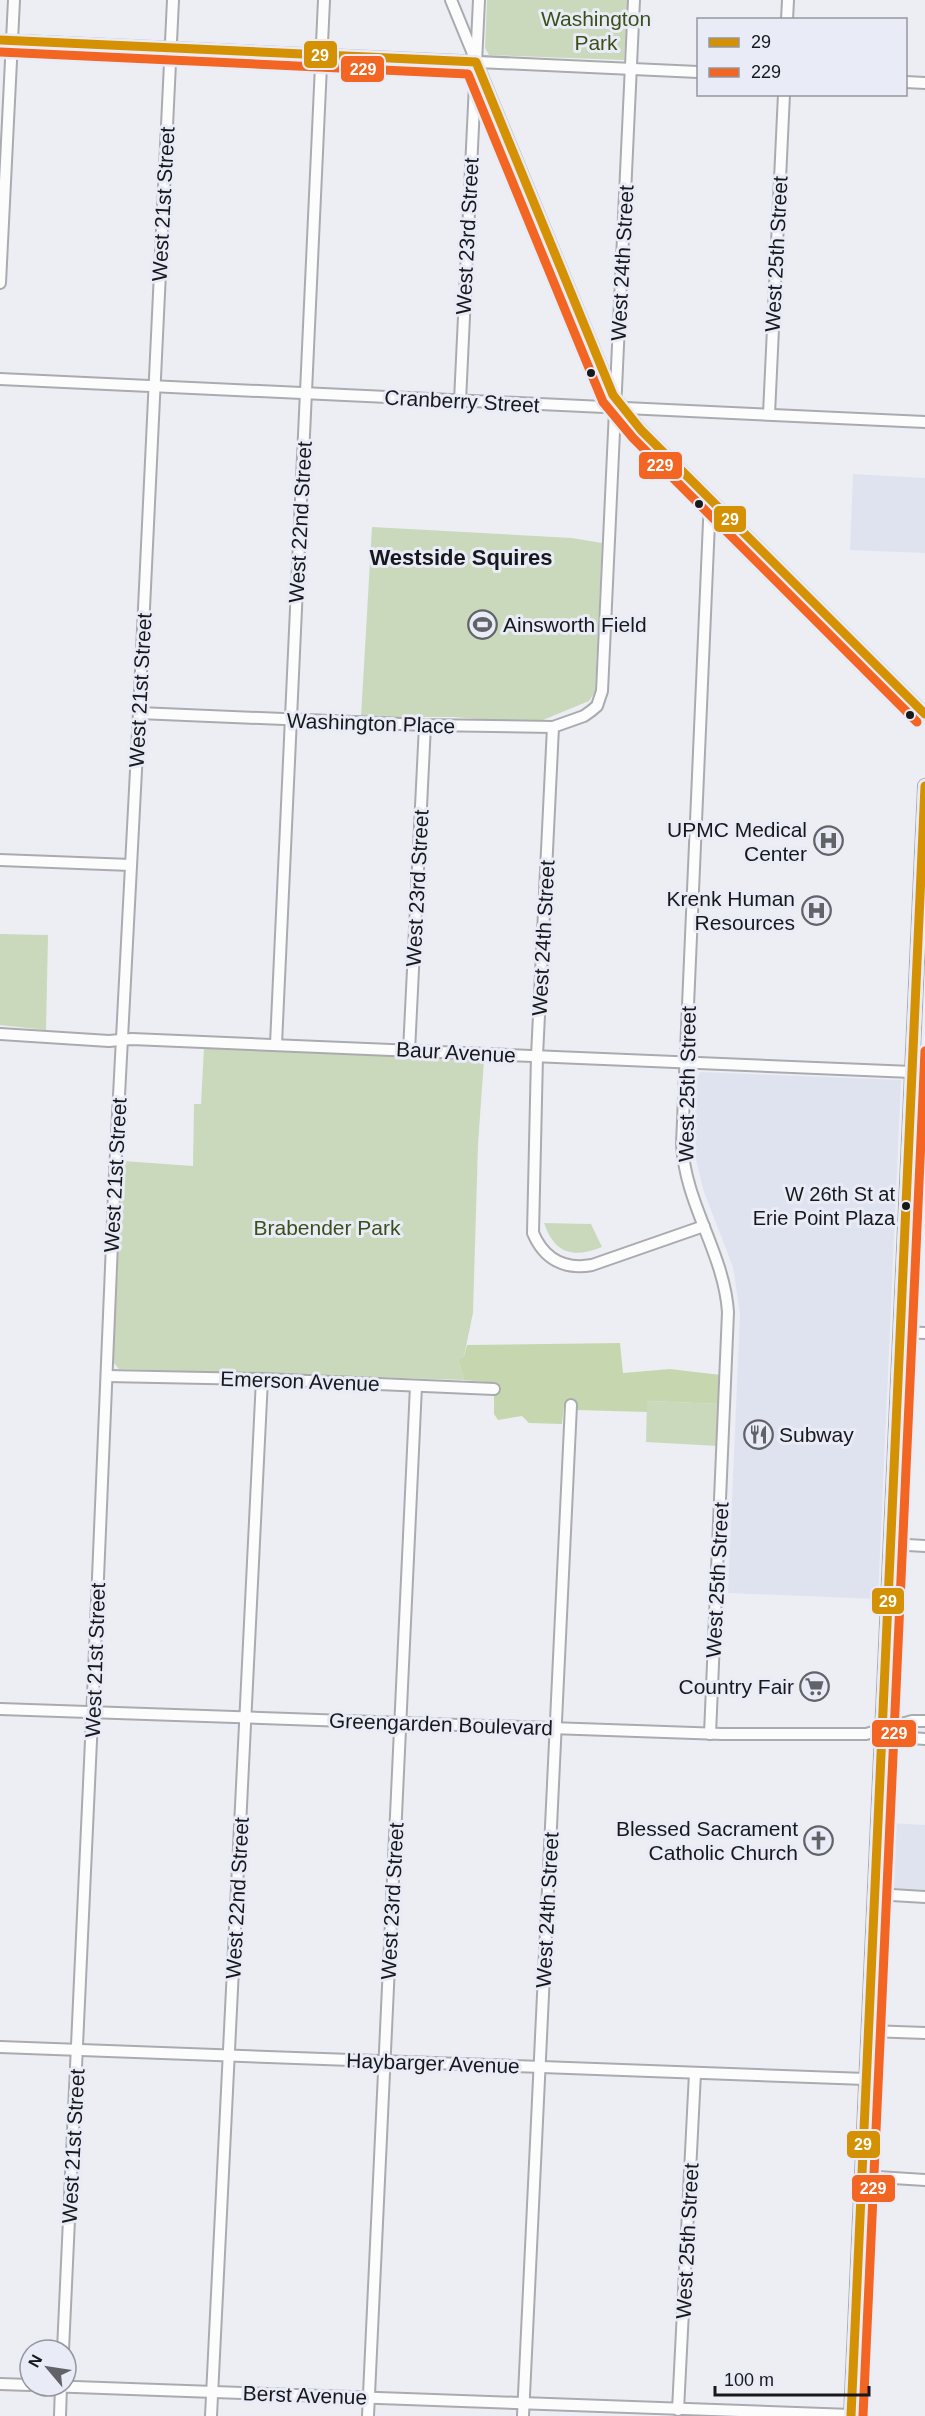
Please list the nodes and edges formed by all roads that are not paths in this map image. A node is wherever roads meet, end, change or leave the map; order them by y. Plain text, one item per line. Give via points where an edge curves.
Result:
1 (14, 0) edge
2 (173, 0) edge
3 (324, 0) edge
4 (451, 0) edge
5 (479, 0) edge
6 (634, 0) edge
7 (788, 0) edge
8 (788, 18) edge
9 (0, 40) edge
10 (12, 41) junction
11 (170, 48) junction
12 (321, 55) junction
13 (476, 62) junction
14 (630, 69) junction
15 (697, 72) edge
16 (907, 82) edge
17 (925, 83) edge
18 (784, 96) edge
19 (0, 283) edge
20 (0, 379) edge
21 (155, 387) junction
22 (306, 394) junction
23 (460, 401) junction
24 (618, 405) junction
25 (769, 414) junction
26 (925, 422) edge
27 (710, 499) junction
28 (597, 706) joint
29 (139, 713) junction
30 (925, 714) edge
31 (291, 720) junction
32 (425, 725) junction
33 (553, 727) junction
34 (925, 786) edge
35 (0, 860) edge
36 (131, 865) junction
37 (923, 876) edge
38 (920, 1001) edge
39 (0, 1034) edge
40 (122, 1040) junction
41 (276, 1044) junction
42 (409, 1051) junction
43 (537, 1056) junction
44 (686, 1062) junction
45 (912, 1072) junction
46 (907, 1191) junction
47 (925, 1192) edge
48 (704, 1226) junction
49 (900, 1332) junction
50 (925, 1333) edge
51 (107, 1376) junction
52 (262, 1379) junction
53 (416, 1386) junction
54 (494, 1389) dead end
55 (572, 1405) dead end
56 (891, 1544) junction
57 (925, 1546) edge
58 (0, 1709) edge
59 (93, 1712) junction
60 (246, 1718) junction
61 (925, 1721) edge
62 (400, 1723) junction
63 (556, 1728) junction
64 (882, 1731) junction
65 (710, 1734) junction
66 (925, 1739) edge
67 (875, 1894) junction
68 (925, 1897) edge
69 (868, 2031) junction
70 (925, 2033) edge
71 (0, 2047) edge
72 (77, 2050) junction
73 (229, 2056) junction
74 (384, 2061) junction
75 (540, 2067) junction
76 (695, 2073) junction
77 (866, 2079) junction
78 (862, 2176) junction
79 (925, 2180) edge
80 (64, 2338) edge
81 (0, 2384) edge
82 (18, 2385) edge
83 (78, 2387) edge
84 (213, 2392) junction
85 (61, 2398) edge
86 (369, 2398) junction
87 (523, 2402) junction
88 (678, 2410) junction
89 (60, 2416) edge
90 (212, 2416) edge
91 (368, 2416) edge
92 (523, 2416) edge
93 (851, 2416) edge

1 - 10 street
2 - 11 street, West 21st Street
3 - 12 street, West 22nd Street
4 - 13 street
5 - 13 street, West 23rd Street
6 - 14 street, West 24th Street
7 - 8 street
9 - 10 street
10 - 11 street
10 - 19 street
11 - 12 street
11 - 21 street, West 21st Street
12 - 13 street
12 - 22 street, West 22nd Street
13 - 14 street
13 - 23 street, West 23rd Street
13 - 24 street
14 - 15 street
14 - 24 street, West 24th Street
16 - 17 street
18 - 25 street, West 25th Street
20 - 21 street, Cranberry Street
21 - 22 street, Cranberry Street
21 - 29 street, West 21st Street
22 - 23 street, Cranberry Street
22 - 31 street, West 22nd Street
23 - 24 street, Cranberry Street
24 - 25 street, Cranberry Street
24 - 27 street
24 - 28 street, West 24th Street via 602,691
25 - 26 street, Cranberry Street
27 - 30 street
27 - 44 street, West 25th Street
28 - 33 street, Washington Place via 584,716
29 - 31 street, Washington Place
29 - 36 street, West 21st Street
31 - 32 street, Washington Place
31 - 41 street, West 22nd Street
32 - 33 street, Washington Place
32 - 42 street, West 23rd Street
33 - 43 street, West 24th Street
34 - 37 main road
35 - 36 street
36 - 40 street, West 21st Street
37 - 38 main road
38 - 45 main road
39 - 40 street, Baur Avenue
40 - 41 street, Baur Avenue
40 - 51 street, West 21st Street
41 - 42 street, Baur Avenue
42 - 43 street, Baur Avenue
43 - 44 street, Baur Avenue
43 - 48 street, West 24th Street via 532,1224 545,1254 566,1265 592,1265
44 - 45 street, Baur Avenue
44 - 48 street, West 25th Street via 683,1158
45 - 46 main road
46 - 47 street
46 - 49 main road
48 - 65 street, West 25th Street via 721,1272 728,1312
49 - 50 street
49 - 56 main road
51 - 52 street, Emerson Avenue
51 - 59 street, West 21st Street
52 - 53 street, Emerson Avenue
52 - 60 street, West 22nd Street
53 - 54 street, Emerson Avenue
53 - 62 street, West 23rd Street
55 - 63 street, West 24th Street
56 - 57 street
56 - 64 main road
58 - 59 street, Greengarden Boulevard
59 - 60 street, Greengarden Boulevard
59 - 72 street, West 21st Street
60 - 62 street, Greengarden Boulevard
60 - 73 street, West 22nd Street
61 - 64 street, Greengarden Boulevard
62 - 63 street, Greengarden Boulevard
62 - 74 street, West 23rd Street
63 - 65 street, Greengarden Boulevard
63 - 75 street, West 24th Street
64 - 65 street, Greengarden Boulevard via 831,1735
64 - 66 street, Greengarden Boulevard
64 - 67 main road
67 - 68 street
67 - 69 main road
69 - 70 street
69 - 77 main road
71 - 72 street, Haybarger Avenue
72 - 73 street, Haybarger Avenue
72 - 80 street, West 21st Street
73 - 74 street, Haybarger Avenue
73 - 84 street, West 22nd Street
74 - 75 street, Haybarger Avenue
74 - 86 street, West 23rd Street
75 - 76 street, Haybarger Avenue
75 - 87 street, West 24th Street
76 - 77 street, Haybarger Avenue
76 - 88 street, West 25th Street
77 - 78 main road
78 - 79 street
78 - 93 main road
81 - 82 street
83 - 84 street, Berst Avenue
84 - 86 street, Berst Avenue
84 - 90 street, West 22nd Street
85 - 89 street
86 - 87 street, Berst Avenue
86 - 91 street, West 23rd Street
87 - 88 street, Berst Avenue
87 - 92 street, West 24th Street
88 - 93 street, Berst Avenue

